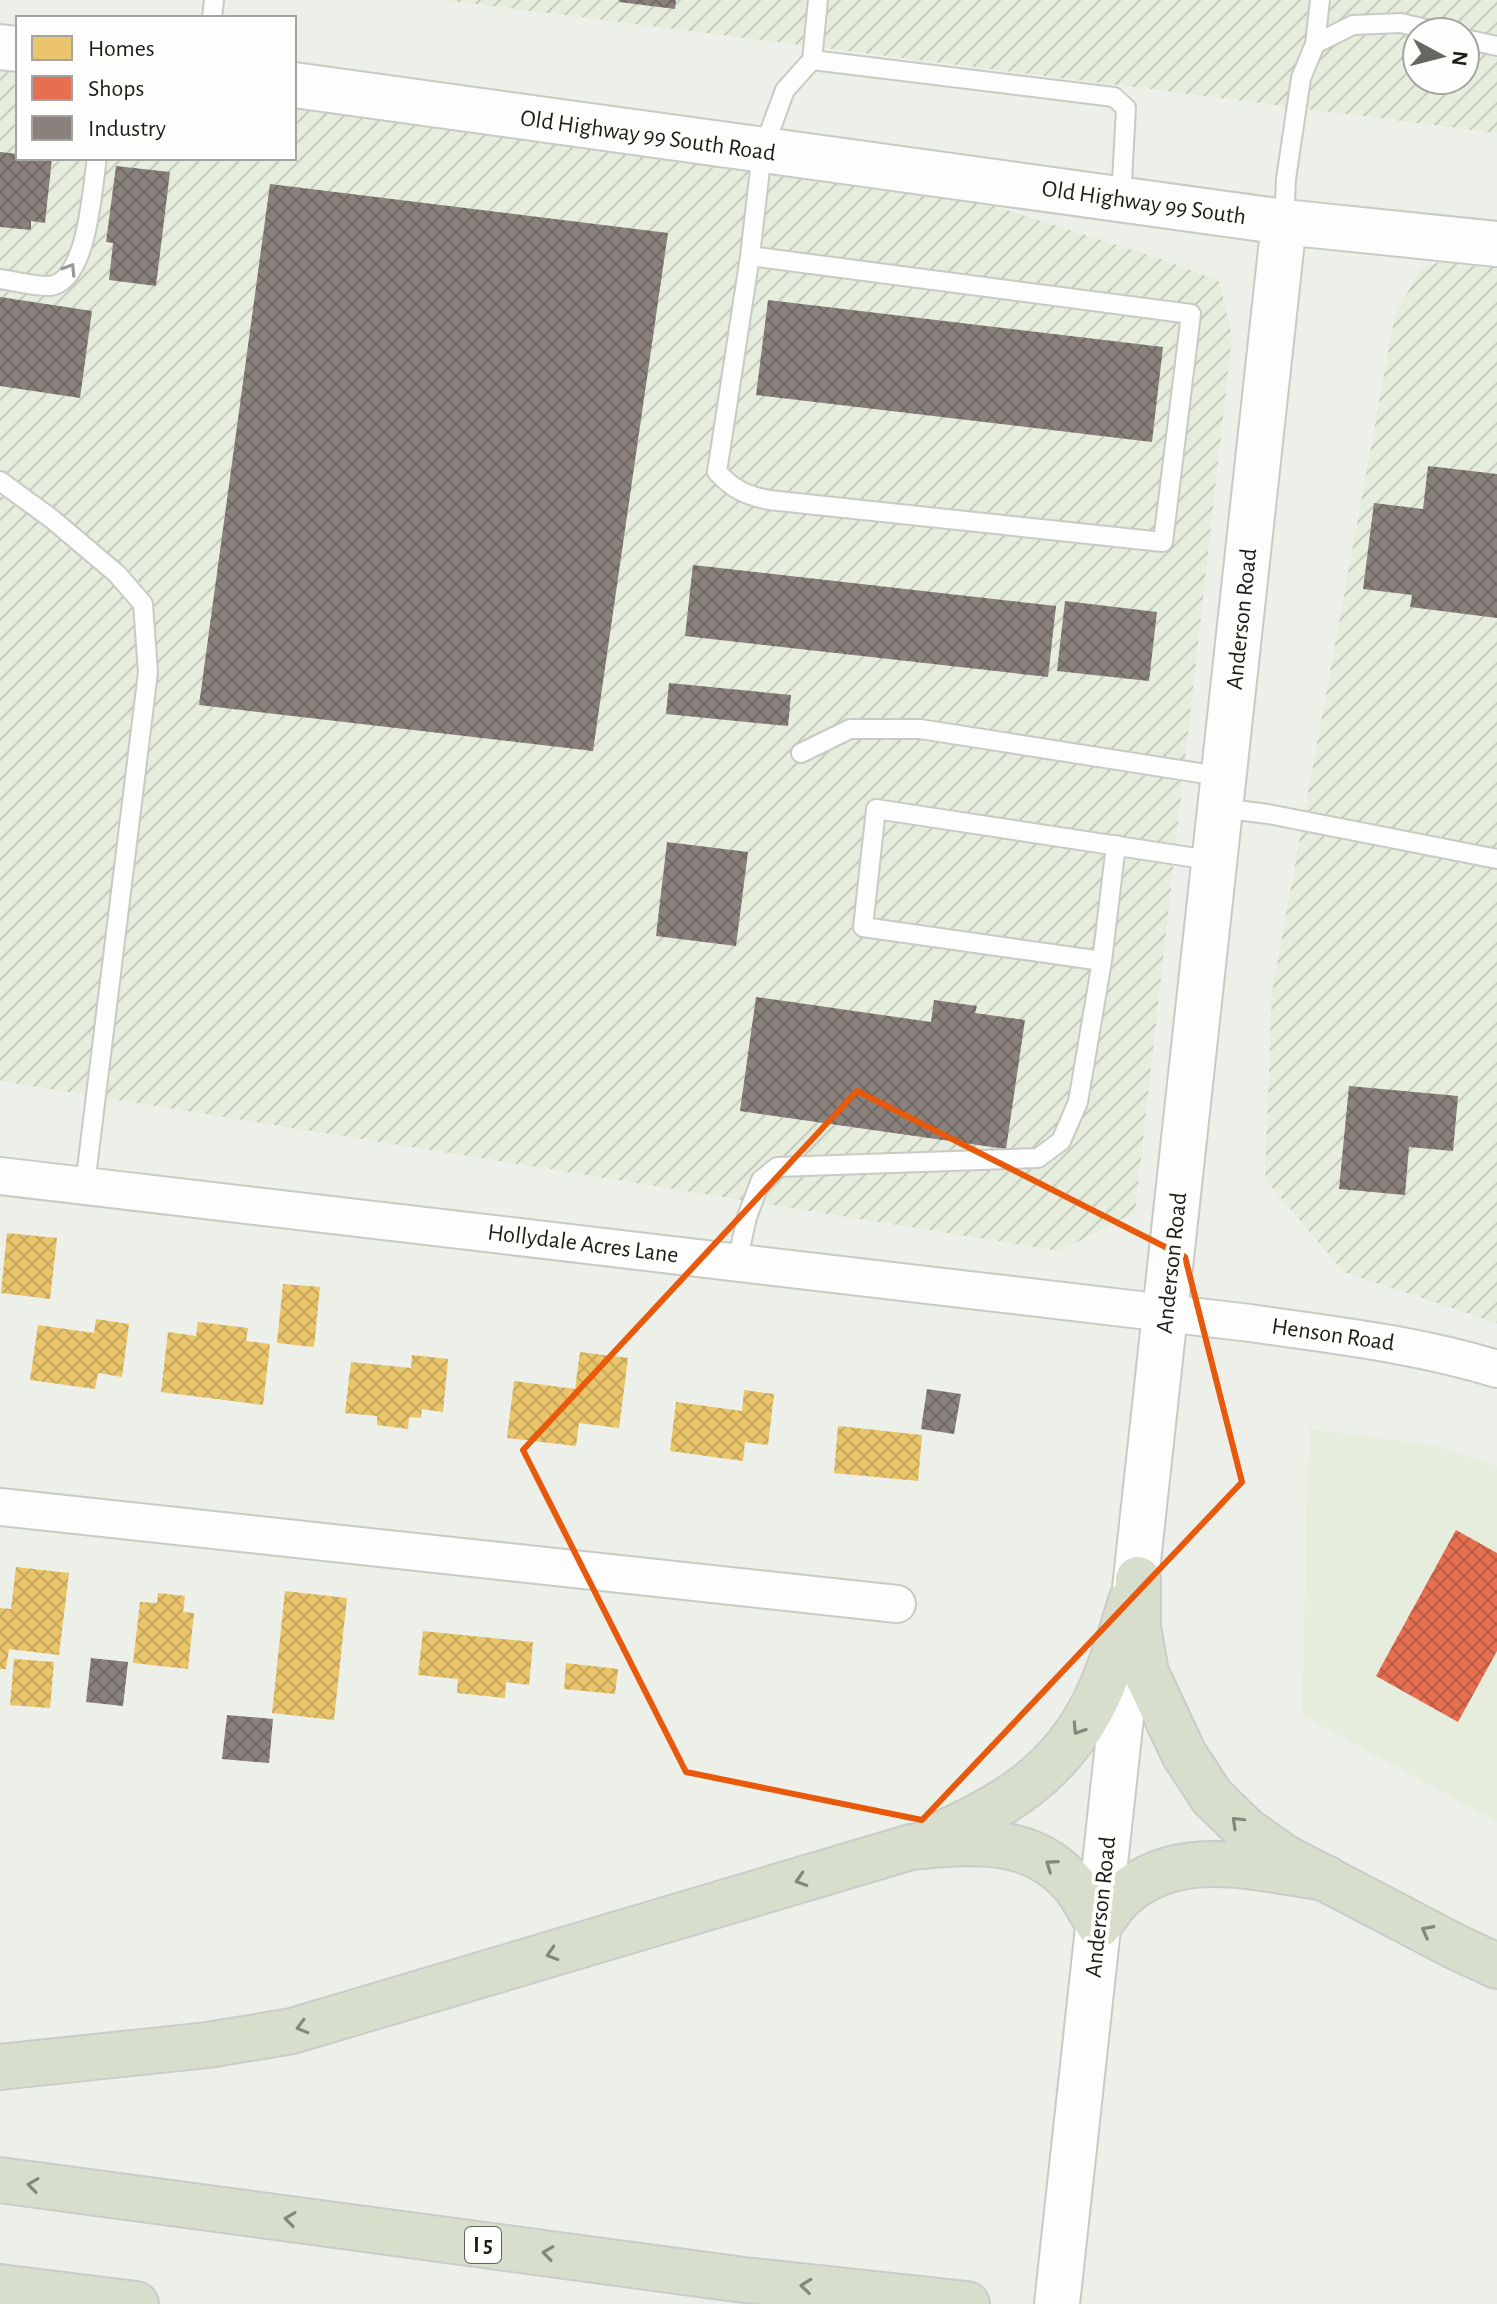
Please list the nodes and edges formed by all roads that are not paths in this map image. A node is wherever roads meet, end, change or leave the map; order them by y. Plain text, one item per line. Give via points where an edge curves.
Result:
1 (818, 0) edge
2 (1320, 0) edge
3 (1401, 23) edge
4 (1315, 44) junction
5 (812, 60) junction
6 (296, 85) edge
7 (762, 152) junction
8 (97, 160) edge
9 (1003, 184) joint
10 (1121, 199) junction
11 (1284, 222) junction
12 (1497, 244) edge
13 (750, 256) junction
14 (0, 279) edge
15 (0, 481) edge
16 (801, 753) dead end
17 (1223, 792) junction
18 (1116, 845) junction
19 (1497, 859) edge
20 (1216, 861) junction
21 (1102, 961) junction
22 (0, 1176) edge
23 (85, 1185) junction
24 (737, 1262) junction
25 (1167, 1312) junction
26 (1497, 1369) edge
27 (0, 1507) edge
28 (1138, 1579) junction
29 (897, 1604) dead end
30 (911, 1847) junction
31 (1326, 1878) junction
32 (1099, 1925) junction
33 (1497, 1966) edge
34 (0, 2067) edge
35 (0, 2180) edge
36 (0, 2287) edge
37 (136, 2304) edge
38 (967, 2304) edge
39 (1057, 2304) edge

1 - 5 lane
2 - 4 lane
3 - 4 lane via 1353,25
4 - 11 lane via 1301,78
5 - 7 lane via 785,90
5 - 10 lane via 1114,97 1126,108
6 - 7 street, Old Highway 99 South Road
7 - 9 street, Old Highway 99 South Road
7 - 13 lane
14 -> 8 lane via 49,286 63,281 85,242
9 - 10 street, Old Highway 99 South
10 - 11 street, Old Highway 99 South
11 - 12 street
11 - 17 street, Anderson Road
13 - 13 lane via 717,472 730,486 769,500 1163,542 1191,314
15 - 23 lane via 106,565 143,604 148,672
16 - 17 lane via 850,729 920,729
17 - 19 lane via 1268,814
17 - 20 street, Anderson Road
18 - 20 lane
18 - 21 lane
18 - 21 lane via 876,809 863,927
20 - 25 street, Anderson Road
21 - 24 lane via 1078,1102 1061,1141 1038,1158 777,1167 761,1180
22 - 23 street, Hollydale Acres Lane
23 - 24 street, Hollydale Acres Lane
24 - 25 street, Hollydale Acres Lane
25 - 26 street, Henson Road via 1401,1345
25 - 28 street, Anderson Road
27 - 29 street
28 -> 30 highway via 1109,1667 1074,1737 1046,1769 1002,1805
31 -> 28 highway via 1246,1830 1212,1797 1184,1754 1146,1673 1138,1627
28 - 32 street, Anderson Road
32 -> 30 highway via 1079,1892 1035,1854 969,1842
30 -> 34 highway via 292,2031
31 - 32 highway via 1213,1862 1180,1866 1152,1874 1122,1896
33 -> 31 highway
32 - 39 street, Anderson Road
38 -> 35 highway, I 5 via 728,2278
36 - 37 highway

